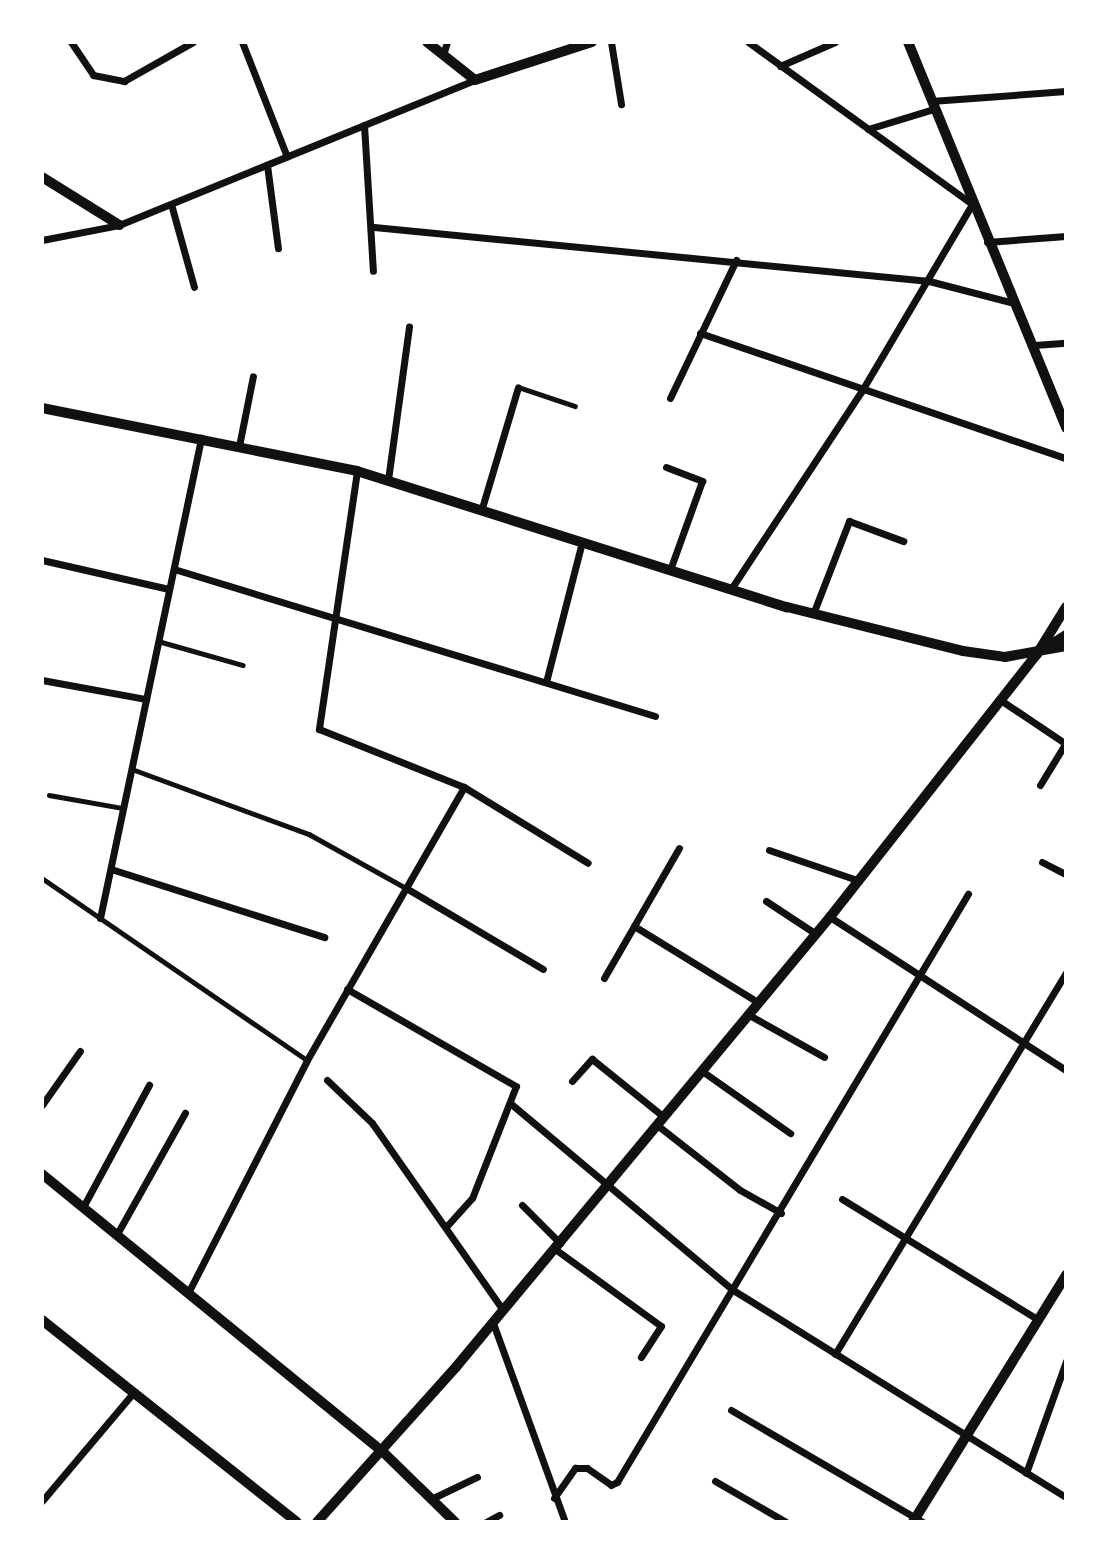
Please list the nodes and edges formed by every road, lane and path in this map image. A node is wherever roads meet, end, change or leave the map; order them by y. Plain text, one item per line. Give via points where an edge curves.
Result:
1 (71, 42) edge
2 (193, 42) edge
3 (242, 42) edge
4 (427, 42) edge
5 (447, 42) edge
6 (589, 42) edge
7 (611, 42) edge
8 (748, 42) edge
9 (835, 42) edge
10 (908, 42) edge
11 (443, 55) junction
12 (780, 66) junction
13 (475, 80) junction
14 (1066, 91) edge
15 (621, 104) dead end
16 (933, 105) junction
17 (364, 125) junction
18 (868, 129) junction
19 (287, 157) junction
20 (267, 165) junction
21 (42, 177) edge
22 (171, 204) junction
23 (972, 204) junction
24 (119, 225) junction
25 (374, 227) junction
26 (1066, 236) edge
27 (42, 240) edge
28 (987, 242) junction
29 (278, 248) dead end
30 (736, 260) junction
31 (373, 271) dead end
32 (929, 281) junction
33 (194, 287) dead end
34 (1014, 303) junction
35 (409, 327) dead end
36 (700, 333) junction
37 (1066, 342) edge
38 (1034, 345) junction
39 (253, 376) dead end
40 (518, 387) joint
41 (861, 392) junction
42 (670, 398) dead end
43 (1061, 404) edge
44 (575, 406) dead end
45 (42, 408) edge
46 (1066, 428) edge
47 (201, 438) junction
48 (239, 446) junction
49 (1066, 458) edge
50 (666, 467) dead end
51 (357, 471) junction
52 (388, 480) junction
53 (482, 508) junction
54 (903, 541) dead end
55 (582, 542) junction
56 (42, 560) edge
57 (174, 569) junction
58 (670, 570) junction
59 (169, 589) junction
60 (731, 589) junction
61 (1066, 607) edge
62 (813, 614) junction
63 (338, 619) junction
64 (1066, 635) edge
65 (158, 641) junction
66 (1066, 646) edge
67 (1037, 654) junction
68 (243, 665) dead end
69 (42, 680) edge
70 (546, 682) junction
71 (146, 699) junction
72 (999, 699) junction
73 (655, 716) dead end
74 (1066, 744) edge
75 (132, 769) junction
76 (1040, 785) dead end
77 (464, 787) junction
78 (49, 794) dead end
79 (123, 809) junction
80 (679, 848) dead end
81 (769, 850) dead end
82 (1042, 862) dead end
83 (588, 863) dead end
84 (111, 869) junction
85 (1066, 874) edge
86 (42, 878) edge
87 (857, 880) junction
88 (406, 888) junction
89 (968, 894) dead end
90 (766, 901) dead end
91 (830, 917) junction
92 (100, 918) junction
93 (634, 926) junction
94 (816, 934) junction
95 (324, 937) dead end
96 (542, 969) dead end
97 (1066, 973) edge
98 (918, 975) junction
99 (604, 978) dead end
100 (347, 989) junction
101 (759, 1003) junction
102 (749, 1015) junction
103 (1024, 1044) junction
104 (80, 1051) dead end
105 (824, 1057) dead end
106 (307, 1060) junction
107 (1066, 1070) edge
108 (702, 1071) junction
109 (327, 1080) dead end
110 (572, 1081) dead end
111 (149, 1085) dead end
112 (510, 1103) junction
113 (42, 1105) edge
114 (185, 1113) dead end
115 (660, 1121) junction
116 (790, 1133) dead end
117 (42, 1174) edge
118 (605, 1188) junction
119 (842, 1199) dead end
120 (522, 1205) dead end
121 (83, 1207) junction
122 (782, 1213) junction
123 (447, 1226) junction
124 (117, 1234) junction
125 (905, 1240) junction
126 (557, 1246) junction
127 (1066, 1275) edge
128 (189, 1290) junction
129 (733, 1290) junction
130 (503, 1310) junction
131 (42, 1320) edge
132 (1039, 1320) junction
133 (493, 1323) junction
134 (835, 1354) junction
135 (640, 1357) dead end
136 (1066, 1361) edge
137 (134, 1393) junction
138 (731, 1410) dead end
139 (966, 1436) junction
140 (381, 1450) junction
141 (1026, 1473) junction
142 (477, 1477) dead end
143 (715, 1481) dead end
144 (554, 1497) junction
145 (1066, 1497) edge
146 (431, 1499) junction
147 (42, 1501) edge
148 (499, 1515) dead end
149 (917, 1520) edge
150 (297, 1522) edge
151 (317, 1522) edge
152 (455, 1522) edge
153 (486, 1522) edge
154 (565, 1522) edge
155 (786, 1522) edge

1 - 2 street via 93,75 124,81
3 - 19 street
4 - 11 street
5 - 11 street
6 - 13 street
7 - 15 street
8 - 12 street
9 - 12 street
10 - 16 street
11 - 13 street
12 - 18 street
13 - 17 street
14 - 16 street
16 - 18 street
16 - 23 street
17 - 19 street
17 - 25 street
18 - 23 street
19 - 20 street
20 - 22 street
20 - 29 street
21 - 24 street
22 - 24 street
22 - 33 street
23 - 28 street
23 - 32 street
24 - 27 street
25 - 30 street
25 - 31 street
26 - 28 street
28 - 34 street
30 - 32 street
30 - 36 street
32 - 34 street
32 - 41 street
34 - 38 street
35 - 52 street
36 - 41 street
36 - 42 street
37 - 38 street
38 - 43 street
39 - 48 street
40 - 44 lane
40 - 53 street
41 - 49 street
41 - 60 street
43 - 46 street
45 - 47 street
47 - 48 street
47 - 57 street
48 - 51 street
50 - 58 street via 702,481
51 - 52 street
51 - 63 street
52 - 53 street
53 - 55 street
54 - 62 street via 849,521
55 - 58 street
55 - 70 street
56 - 59 street
57 - 59 street
57 - 63 street
58 - 60 street
59 - 65 street
60 - 62 street
61 - 67 street
62 - 67 street via 963,651
63 - 70 street
63 - 77 street via 319,729
64 - 67 street
65 - 68 lane
65 - 71 street
66 - 67 street
67 - 72 street
69 - 71 street
70 - 73 street
71 - 75 street
72 - 74 street
72 - 87 street
74 - 76 street
75 - 79 street
75 - 88 lane via 309,834
77 - 83 street
77 - 88 street
78 - 79 lane
79 - 84 street
80 - 93 street
81 - 87 street
82 - 85 street
84 - 92 street
84 - 95 street
86 - 92 lane
87 - 91 street
88 - 96 street
88 - 100 street
89 - 98 street
90 - 94 street
91 - 94 street
91 - 98 street
92 - 106 lane
93 - 99 street
93 - 101 street
94 - 101 street
97 - 103 street
98 - 103 street
98 - 122 street
100 - 106 street
100 - 112 street via 516,1086
101 - 102 street
102 - 105 street
102 - 108 street
103 - 107 street
103 - 125 street
104 - 113 street
106 - 128 street
108 - 115 street
108 - 116 street
109 - 123 street via 372,1123
110 - 115 street via 592,1059
111 - 121 street
112 - 118 street
112 - 123 street via 472,1198
114 - 124 street
115 - 118 street
115 - 122 street via 740,1190
117 - 121 street
118 - 126 street
118 - 129 street
119 - 125 street
120 - 126 street
121 - 124 street
122 - 129 street
123 - 130 street
124 - 128 street
125 - 132 street
125 - 134 street
126 - 130 street
126 - 135 street via 661,1326
127 - 132 street
128 - 140 street
129 - 134 street
129 - 144 street via 617,1482 575,1468
130 - 133 street
131 - 137 street
132 - 139 street
133 - 140 street
133 - 144 street
134 - 139 street
136 - 141 street
137 - 147 street
137 - 150 street
138 - 149 street
139 - 141 street
139 - 149 street
140 - 146 street
140 - 151 street
141 - 145 street
142 - 146 street
143 - 155 street
144 - 154 street
146 - 152 street
148 - 153 street

